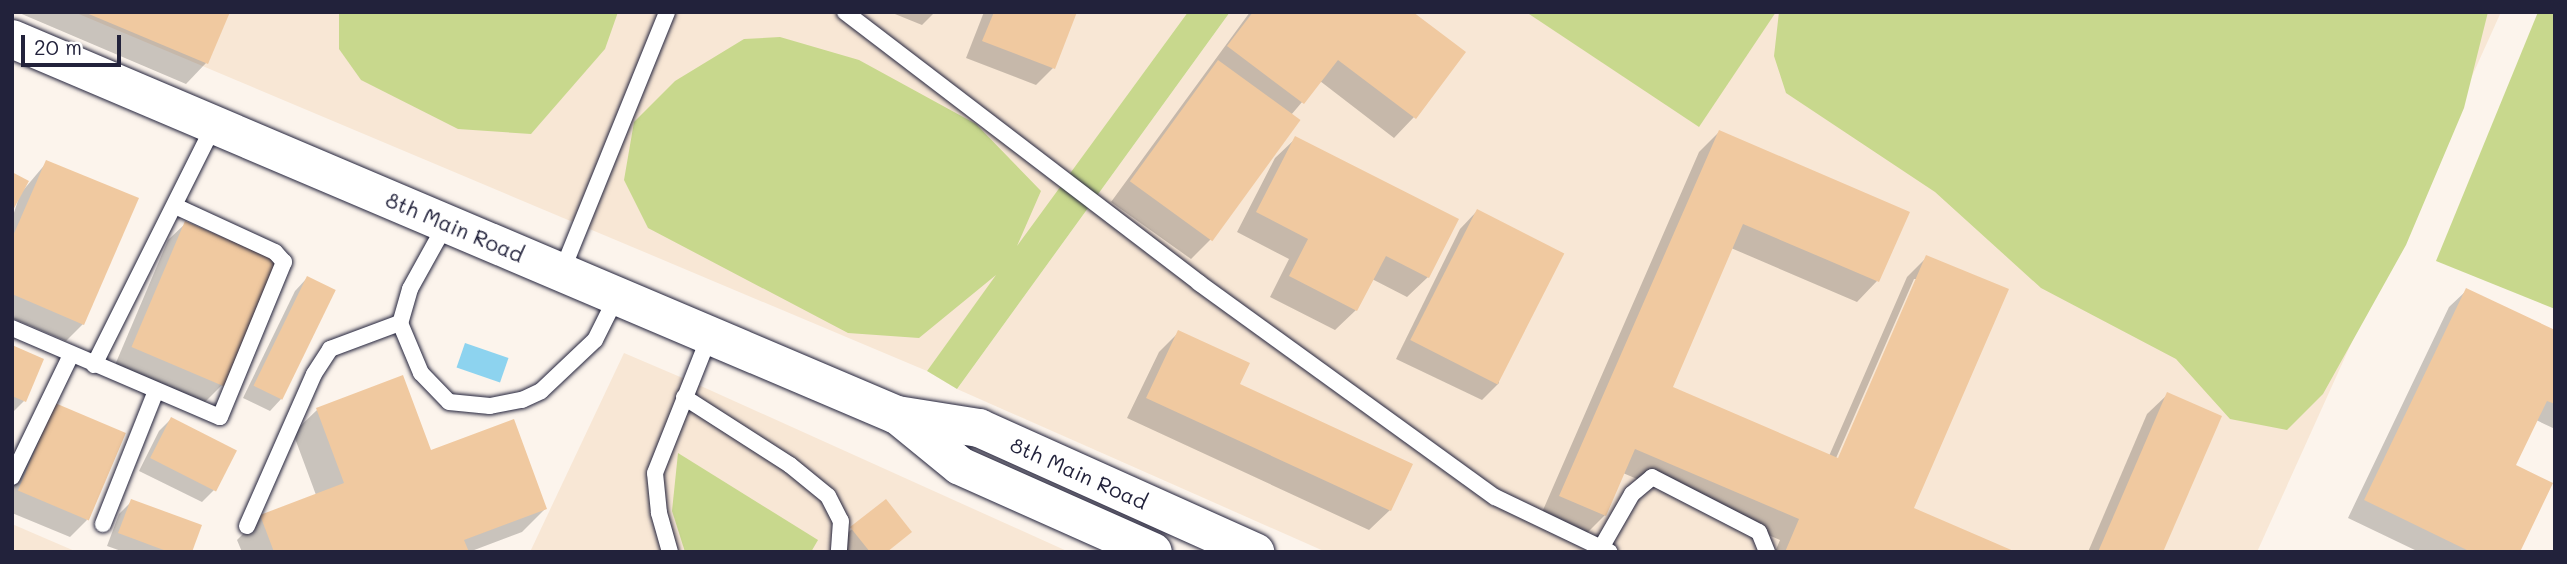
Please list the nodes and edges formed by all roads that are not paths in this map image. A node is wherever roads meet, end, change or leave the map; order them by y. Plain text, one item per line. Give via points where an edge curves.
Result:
1 (667, 12) edge
2 (845, 12) edge
3 (12, 39) edge
4 (214, 125) junction
5 (175, 206) junction
6 (446, 224) junction
7 (562, 271) junction
8 (617, 296) junction
9 (400, 324) junction
10 (12, 328) edge
11 (710, 335) junction
12 (71, 355) junction
13 (93, 365) junction
14 (155, 393) junction
15 (684, 397) junction
16 (897, 415) junction
17 (12, 477) edge
18 (1167, 512) junction
19 (103, 524) dead end
20 (247, 526) dead end
21 (1606, 550) edge
22 (1151, 551) edge
23 (670, 552) edge
24 (839, 552) edge
25 (1255, 552) edge
26 (1767, 552) edge

1 - 7 lane
2 - 21 lane via 1199,283 1495,497
3 - 4 main road, 8th Main Road
4 - 5 lane
4 - 6 main road, 8th Main Road
5 - 13 lane
5 - 14 lane via 275,252 284,268 220,417
6 - 7 main road, 8th Main Road
6 - 9 lane via 410,289
7 - 8 main road, 8th Main Road
8 - 9 lane via 595,341 557,377 522,400 490,406 449,402 421,373
8 - 11 main road, 8th Main Road
9 - 20 lane via 330,349 314,374
10 - 12 lane
11 - 15 lane
11 - 16 main road, 8th Main Road
12 - 13 lane
12 - 17 lane
13 - 14 lane
14 - 19 lane
15 - 23 lane via 655,473 659,513
15 - 24 lane via 828,496 841,521
16 - 18 main road, 8th Main Road via 979,428
16 - 22 main road, 8th Main Road via 960,466
18 - 22 lane
18 - 25 main road, 8th Main Road
21 - 26 lane via 1632,494 1652,477 1759,533

